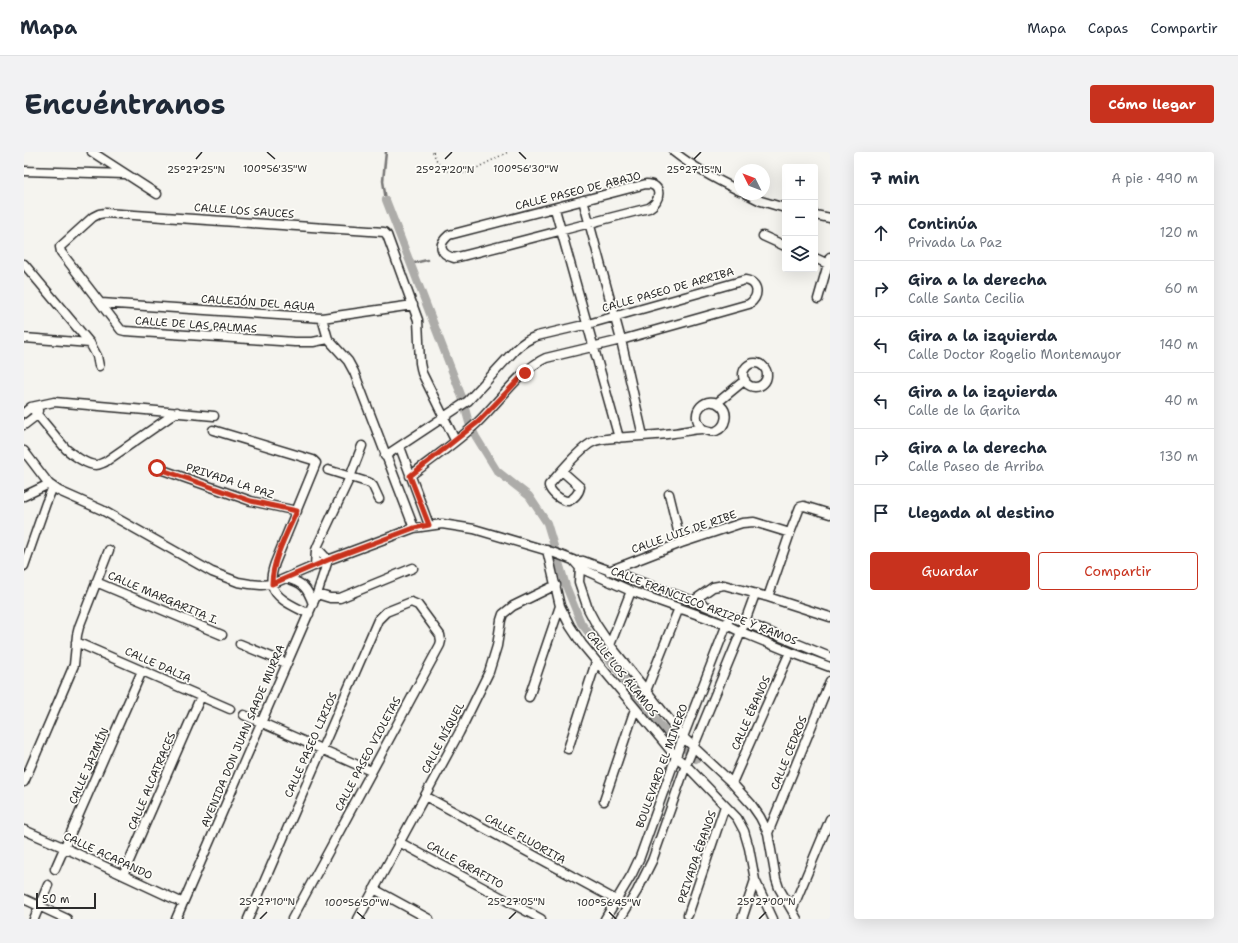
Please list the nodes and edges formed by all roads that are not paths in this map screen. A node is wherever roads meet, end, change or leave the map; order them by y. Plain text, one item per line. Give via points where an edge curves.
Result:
1 (92, 152) edge
2 (674, 152) edge
3 (24, 171) edge
4 (125, 174) junction
5 (734, 188) edge
6 (157, 194) dead end
7 (583, 200) junction
8 (761, 200) edge
9 (782, 207) edge
10 (555, 209) junction
11 (99, 214) joint
12 (818, 216) edge
13 (830, 218) edge
14 (589, 223) junction
15 (562, 231) junction
16 (763, 236) dead end
17 (782, 245) edge
18 (818, 259) edge
19 (829, 261) edge
20 (24, 264) edge
21 (818, 299) dead end
22 (101, 303) junction
23 (413, 304) junction
24 (614, 317) junction
25 (322, 318) junction
26 (588, 324) junction
27 (24, 338) edge
28 (328, 339) junction
29 (621, 340) junction
30 (90, 343) junction
31 (593, 347) junction
32 (99, 366) dead end
33 (744, 380) dead end
34 (717, 403) junction
35 (35, 406) junction
36 (178, 412) junction
37 (24, 413) edge
38 (37, 415) junction
39 (214, 416) dead end
40 (444, 418) junction
41 (24, 425) edge
42 (703, 429) junction
43 (213, 430) dead end
44 (642, 436) junction
45 (618, 438) junction
46 (455, 440) junction
47 (362, 446) dead end
48 (400, 447) junction
49 (24, 451) edge
50 (385, 456) junction
51 (157, 468) dead end
52 (328, 470) dead end
53 (562, 471) junction
54 (410, 476) junction
55 (350, 477) junction
56 (51, 485) junction
57 (669, 494) dead end
58 (24, 496) edge
59 (379, 499) dead end
60 (297, 511) junction
61 (830, 514) edge
62 (429, 525) junction
63 (414, 528) junction
64 (790, 533) junction
65 (681, 543) junction
66 (317, 548) junction
67 (109, 550) dead end
68 (549, 551) junction
69 (328, 560) junction
70 (581, 564) junction
71 (24, 566) edge
72 (316, 566) junction
73 (413, 568) dead end
74 (609, 571) junction
75 (286, 578) junction
76 (96, 582) junction
77 (272, 584) junction
78 (556, 585) junction
79 (631, 591) junction
80 (317, 594) junction
81 (755, 594) junction
82 (768, 597) junction
83 (693, 601) junction
84 (416, 603) joint
85 (313, 604) junction
86 (560, 606) junction
87 (679, 608) junction
88 (308, 614) junction
89 (730, 616) junction
90 (830, 617) edge
91 (744, 623) junction
92 (727, 625) junction
93 (741, 632) junction
94 (222, 635) dead end
95 (76, 642) junction
96 (240, 644) dead end
97 (610, 645) junction
98 (790, 652) junction
99 (830, 657) edge
100 (596, 662) junction
101 (286, 663) junction
102 (830, 667) edge
103 (142, 671) junction
104 (830, 681) edge
105 (646, 691) junction
106 (201, 696) junction
107 (529, 697) dead end
108 (230, 709) dead end
109 (635, 709) junction
110 (244, 715) dead end
111 (262, 722) junction
112 (681, 742) junction
113 (321, 749) junction
114 (568, 749) dead end
115 (692, 751) junction
116 (676, 757) junction
117 (686, 765) junction
118 (371, 772) junction
119 (24, 782) edge
120 (732, 783) junction
121 (425, 796) junction
122 (604, 801) dead end
123 (726, 806) junction
124 (830, 819) edge
125 (24, 830) edge
126 (768, 833) junction
127 (399, 842) junction
128 (65, 848) junction
129 (55, 869) dead end
130 (123, 874) junction
131 (755, 880) junction
132 (48, 885) dead end
133 (374, 888) junction
134 (24, 899) edge
135 (616, 900) junction
136 (183, 903) junction
137 (40, 906) junction
138 (792, 910) junction
139 (688, 915) dead end
140 (34, 919) edge
141 (67, 919) edge
142 (176, 919) edge
143 (248, 919) edge
144 (292, 919) edge
145 (358, 919) edge
146 (429, 919) edge
147 (540, 919) edge
148 (605, 919) edge
149 (620, 919) edge
150 (742, 919) edge
151 (773, 919) edge
152 (797, 919) edge

1 - 4 street
2 - 5 street via 710,176
3 - 4 street
4 - 6 street
7 - 10 street, CALLE PASEO DE ABAJO
7 - 14 street
7 - 14 street, CALLE PASEO DE ABAJO via 646,184 653,186 659,196 658,201 649,208
8 - 9 street
10 - 15 street
10 - 15 street, CALLE PASEO DE ABAJO via 449,236 444,239 442,248 444,254 454,258
11 - 22 street, CALLE DE LAS PALMAS via 62,245 60,250
11 - 23 street, CALLE LOS SAUCES via 382,231 386,233
12 - 13 street
14 - 15 street, CALLE PASEO DE ABAJO
14 - 24 street
15 - 26 street
16 - 17 street
18 - 19 street
19 - 21 street
20 - 30 street
22 - 25 street, CALLEJÓN DEL AGUA
22 - 28 street, CALLE DE LAS PALMAS via 118,327 125,331 295,342
23 - 25 street, CALLEJÓN DEL AGUA
23 - 40 street via 418,320 422,373
24 - 26 street, CALLE PASEO DE ARRIBA
24 - 29 street
24 - 29 street, CALLE PASEO DE ARRIBA via 745,280 752,283 757,291 756,297 749,304
25 - 28 street
26 - 31 street
26 - 40 street, CALLE PASEO DE ARRIBA via 537,336 522,344 468,401
27 - 30 street
28 - 50 street via 348,361 354,372
29 - 31 street, CALLE PASEO DE ARRIBA
29 - 44 street
30 - 32 street
31 - 45 street
31 - 46 street, CALLE PASEO DE ARRIBA via 538,362 478,422
33 - 34 street
34 - 42 street via 705,403 700,407 696,419
34 - 42 street via 725,412 724,424 715,431
35 - 36 street via 54,402
35 - 37 street
35 - 38 street
36 - 38 street via 105,462 96,465 73,455
36 - 39 street
38 - 41 street
40 - 46 street
40 - 48 street, CALLE PASEO DE ARRIBA
42 - 44 street
43 - 60 street via 312,460 316,464
44 - 45 street
45 - 53 street via 589,444
46 - 54 street, CALLE PASEO DE ARRIBA
47 - 55 street
48 - 50 street, CALLE PASEO DE ARRIBA
48 - 54 street
49 - 56 street
50 - 63 street
51 - 60 street, PRIVADA LA PAZ via 251,501
52 - 55 street
53 - 53 street via 548,487 563,500 571,500 580,491 580,487
54 - 62 street
55 - 59 street via 370,483
55 - 66 street
56 - 58 street
56 - 71 street
56 - 77 street via 102,510 212,572 244,583
57 - 65 street
60 - 77 street via 275,563
61 - 64 street via 802,506
62 - 63 street, CALLE FRANCISCO ARIZPE Y RAMOS
62 - 68 street, CALLE FRANCISCO ARIZPE Y RAMOS via 442,524 474,529
63 - 69 street, CALLE FRANCISCO ARIZPE Y RAMOS
64 - 65 street, CALLE LUIS DE RIBE via 748,522
64 - 82 street
65 - 74 street, CALLE LUIS DE RIBE
66 - 69 street
66 - 72 street
67 - 76 street
68 - 70 street, CALLE FRANCISCO ARIZPE Y RAMOS
68 - 78 street, CALLE LOS ÁLAMOS
69 - 72 street, CALLE FRANCISCO ARIZPE Y RAMOS
69 - 80 street, AVENIDA DON JUAN SAADE MURRA
70 - 74 street, CALLE FRANCISCO ARIZPE Y RAMOS
70 - 79 street, CALLE FRANCISCO ARIZPE Y RAMOS
70 - 97 street, CALLE LOS ÁLAMOS via 578,582 583,596 596,624
72 - 75 street, CALLE FRANCISCO ARIZPE Y RAMOS
73 - 80 street via 340,598
74 - 83 street, CALLE FRANCISCO ARIZPE Y RAMOS
75 - 77 street, CALLE FRANCISCO ARIZPE Y RAMOS
75 - 85 street via 303,585
76 - 94 street, CALLE MARGARITA I.
76 - 95 street
77 - 88 street via 279,596
78 - 86 street, CALLE LOS ÁLAMOS
78 - 121 street, CALLE NÍQUEL via 513,606 504,614 489,672
79 - 87 street, CALLE FRANCISCO ARIZPE Y RAMOS
79 - 97 street
80 - 85 street, AVENIDA DON JUAN SAADE MURRA
81 - 82 street
81 - 83 street via 718,585
81 - 91 street, BOULEVARD EL MINERO
82 - 90 street
83 - 89 street, CALLE FRANCISCO ARIZPE Y RAMOS
84 - 113 street, CALLE PASEO LIRIOS via 411,602 380,617
84 - 118 street, CALLE PASEO VIOLETAS via 440,635 440,645
85 - 88 street, AVENIDA DON JUAN SAADE MURRA
86 - 100 street, CALLE LOS ÁLAMOS via 570,626
86 - 107 street
87 - 92 street, CALLE FRANCISCO ARIZPE Y RAMOS
87 - 105 street
88 - 101 street, AVENIDA DON JUAN SAADE MURRA
89 - 91 street, CALLE FRANCISCO ARIZPE Y RAMOS
89 - 92 street, BOULEVARD EL MINERO
91 - 93 street, BOULEVARD EL MINERO
91 - 99 street, CALLE FRANCISCO ARIZPE Y RAMOS
92 - 93 street, CALLE FRANCISCO ARIZPE Y RAMOS
92 - 112 street, BOULEVARD EL MINERO
93 - 98 street, CALLE FRANCISCO ARIZPE Y RAMOS
93 - 115 street, BOULEVARD EL MINERO
95 - 103 street, CALLE DALIA
95 - 119 street via 74,665
96 - 101 street
97 - 105 street, CALLE LOS ÁLAMOS
98 - 102 street, CALLE FRANCISCO ARIZPE Y RAMOS
98 - 120 street, CALLE ÉBANOS
100 - 109 street, CALLE LOS ÁLAMOS
100 - 114 street
101 - 111 street, AVENIDA DON JUAN SAADE MURRA
103 - 106 street, CALLE DALIA
103 - 128 street, CALLE JAZMÍN
104 - 126 street, CALLE CEDROS
105 - 112 street, CALLE LOS ÁLAMOS
106 - 108 street, CALLE DALIA
106 - 130 street, CALLE ALCATRACES
109 - 116 street, CALLE LOS ÁLAMOS
109 - 122 street
110 - 111 street
111 - 113 street
111 - 136 street, AVENIDA DON JUAN SAADE MURRA
112 - 115 street, CALLE LOS ÁLAMOS
112 - 116 street, BOULEVARD EL MINERO
113 - 118 street
113 - 143 street, CALLE PASEO LIRIOS
115 - 117 street, BOULEVARD EL MINERO
115 - 120 street, CALLE LOS ÁLAMOS
116 - 117 street, CALLE LOS ÁLAMOS
116 - 135 street, BOULEVARD EL MINERO via 640,857
117 - 123 street, CALLE LOS ÁLAMOS
117 - 149 street, BOULEVARD EL MINERO via 652,861
118 - 144 street, CALLE PASEO VIOLETAS
120 - 126 street, CALLE LOS ÁLAMOS via 760,816
121 - 127 street, CALLE NÍQUEL
121 - 135 street, CALLE FLUORITA
123 - 131 street, CALLE LOS ÁLAMOS via 744,831 750,848
123 - 139 street, PRIVADA ÉBANOS
124 - 138 street
125 - 128 street, CALLE ACAPANDO
126 - 138 street, CALLE LOS ÁLAMOS via 776,879
127 - 133 street, CALLE NÍQUEL
127 - 147 street, CALLE GRAFITO
128 - 129 street, CALLE JAZMÍN
128 - 130 street, CALLE ACAPANDO
130 - 136 street, CALLE ACAPANDO
131 - 150 street
131 - 151 street, CALLE LOS ÁLAMOS
132 - 137 street
133 - 145 street, CALLE NÍQUEL
133 - 146 street
134 - 137 street
135 - 148 street, BOULEVARD EL MINERO
136 - 142 street, AVENIDA DON JUAN SAADE MURRA
137 - 140 street
137 - 141 street
138 - 152 street, CALLE LOS ÁLAMOS

